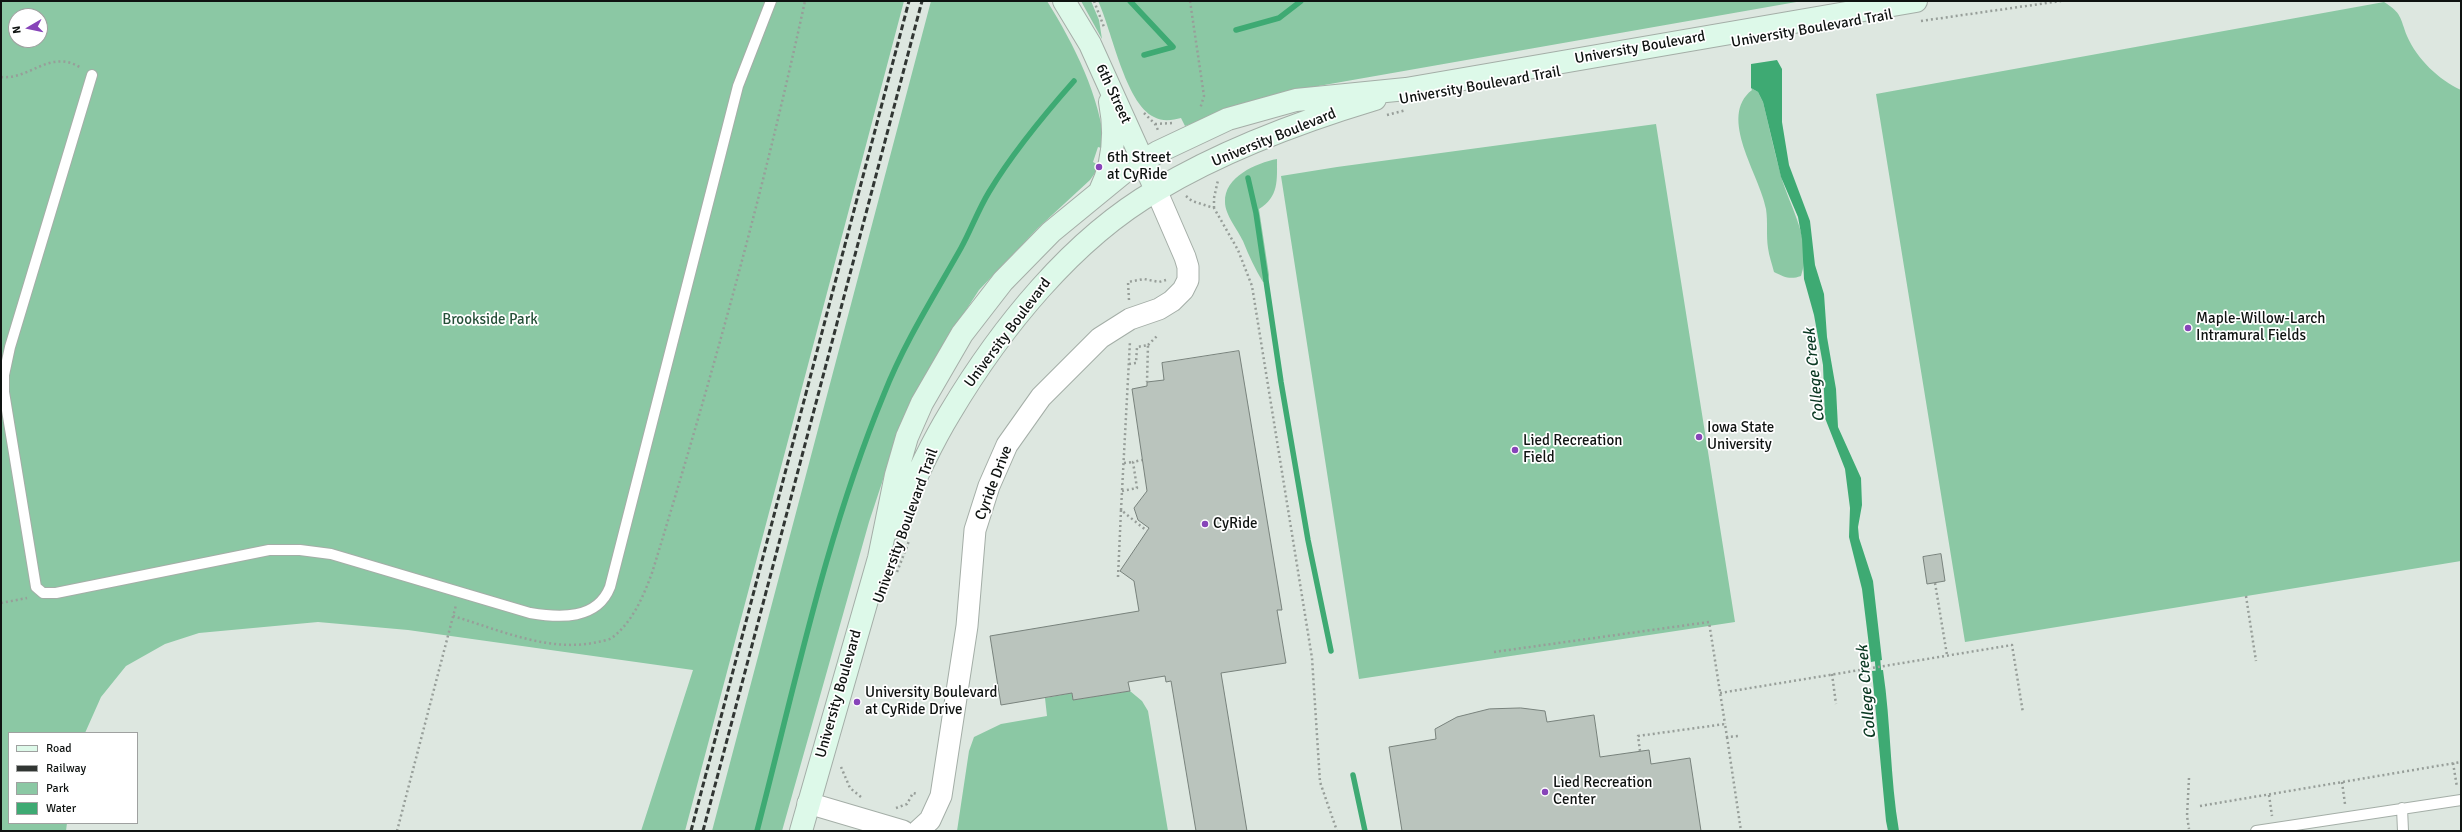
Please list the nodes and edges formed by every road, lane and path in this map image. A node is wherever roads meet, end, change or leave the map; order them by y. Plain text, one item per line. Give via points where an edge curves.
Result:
1 (771, 1) edge
2 (805, 1) edge
3 (1064, 1) edge
4 (1190, 1) edge
5 (1901, 1) edge
6 (1916, 1) edge
7 (2061, 1) edge
8 (1874, 7) junction
9 (1913, 23) dead end
10 (92, 75) joint
11 (1, 77) edge
12 (1106, 78) junction
13 (1408, 99) junction
14 (1198, 111) dead end
15 (1382, 116) dead end
16 (1179, 121) dead end
17 (1155, 124) dead end
18 (1143, 160) junction
19 (1220, 176) dead end
20 (1156, 190) junction
21 (1100, 192) junction
22 (1178, 197) dead end
23 (1214, 208) junction
24 (1171, 278) dead end
25 (1128, 282) dead end
26 (1130, 336) dead end
27 (1157, 336) dead end
28 (1148, 345) junction
29 (1129, 364) junction
30 (1147, 382) dead end
31 (1142, 460) dead end
32 (1133, 462) junction
33 (1124, 463) junction
34 (1122, 491) junction
35 (1121, 510) junction
36 (1147, 531) dead end
37 (910, 538) dead end
38 (879, 558) junction
39 (897, 573) dead end
40 (1118, 577) dead end
41 (1935, 583) dead end
42 (43, 593) junction
43 (460, 593) junction
44 (2246, 596) dead end
45 (1, 603) edge
46 (453, 616) junction
47 (1494, 652) dead end
48 (1947, 656) junction
49 (2256, 661) dead end
50 (1832, 674) junction
51 (1720, 693) junction
52 (1836, 704) dead end
53 (2023, 713) dead end
54 (1725, 724) junction
55 (1739, 736) dead end
56 (1727, 737) junction
57 (1640, 751) dead end
58 (843, 760) dead end
59 (2461, 762) edge
60 (841, 767) junction
61 (839, 776) dead end
62 (2189, 778) dead end
63 (918, 794) dead end
64 (2269, 795) junction
65 (863, 799) dead end
66 (2461, 800) edge
67 (808, 803) junction
68 (2200, 806) dead end
69 (891, 808) dead end
70 (2402, 808) junction
71 (2272, 818) dead end
72 (2298, 828) edge
73 (2189, 829) dead end
74 (397, 831) edge
75 (801, 831) edge
76 (903, 831) edge
77 (918, 831) edge
78 (1337, 831) edge
79 (1741, 831) edge
80 (2256, 831) edge
81 (2403, 831) edge

1 - 43 lane via 738,86 605,600 583,613 558,618 530,613
2 - 46 path via 746,250 704,405 652,573 628,622 612,639 582,645 546,644
3 - 12 main road, 6th Street via 1090,44
4 - 14 path via 1204,96 1202,107
5 - 8 main road, University Boulevard
6 - 8 main road, University Boulevard
7 - 9 path, University Boulevard Trail
8 - 13 main road, University Boulevard
10 - 11 path via 70,61 48,63 20,74
10 - 42 lane via 10,347 4,375 4,392 36,587
12 - 18 main road, 6th Street
12 - 21 main road via 1114,144 1111,164
13 - 15 path, University Boulevard Trail
13 - 18 main road, University Boulevard via 1296,100 1256,109 1228,119
13 - 20 main road, University Boulevard via 1362,103 1262,140
16 - 17 path
18 - 20 main road, 6th Street
18 - 21 main road, University Boulevard
19 - 23 path via 1215,188
20 - 38 main road, University Boulevard via 1073,253 1043,284 1016,318 949,413
20 - 77 street, Cyride Drive via 1185,257 1188,280 1183,290 1172,301 1159,309 1130,319 1100,338 1041,397 1007,445 989,486 975,530 967,626 941,796 930,820
21 - 38 main road, University Boulevard via 1051,232 1003,281 966,329 943,367 922,403 908,437 892,490
22 - 23 path via 1185,193 1192,201
23 - 78 path via 1238,250 1252,286 1312,658 1320,782
24 - 25 path via 1159,282 1144,279
26 - 29 path
27 - 28 path
28 - 29 path via 1137,347 1136,363
28 - 30 path
29 - 33 path
31 - 32 path
32 - 33 path
32 - 34 path via 1137,488
33 - 34 path
34 - 35 path
35 - 36 path
35 - 40 path
37 - 39 path, University Boulevard Trail
38 - 67 main road, University Boulevard
41 - 48 path
42 - 43 lane via 56,593 277,550 300,550 331,554
42 - 45 path
43 - 46 path
44 - 49 path
46 - 74 path
47 - 51 path via 1709,622
48 - 50 path
48 - 53 path via 2012,645
50 - 51 path
50 - 52 path
51 - 54 path
54 - 56 path
54 - 57 path via 1638,736
55 - 56 path
56 - 79 path
58 - 60 path
59 - 64 path
60 - 61 path
60 - 65 path via 850,788
62 - 73 path
63 - 69 path via 913,793 911,800 901,807
64 - 68 path
64 - 71 path
66 - 70 lane
67 - 75 main road, University Boulevard
67 - 76 street
70 - 72 lane
70 - 81 lane
72 - 80 lane

